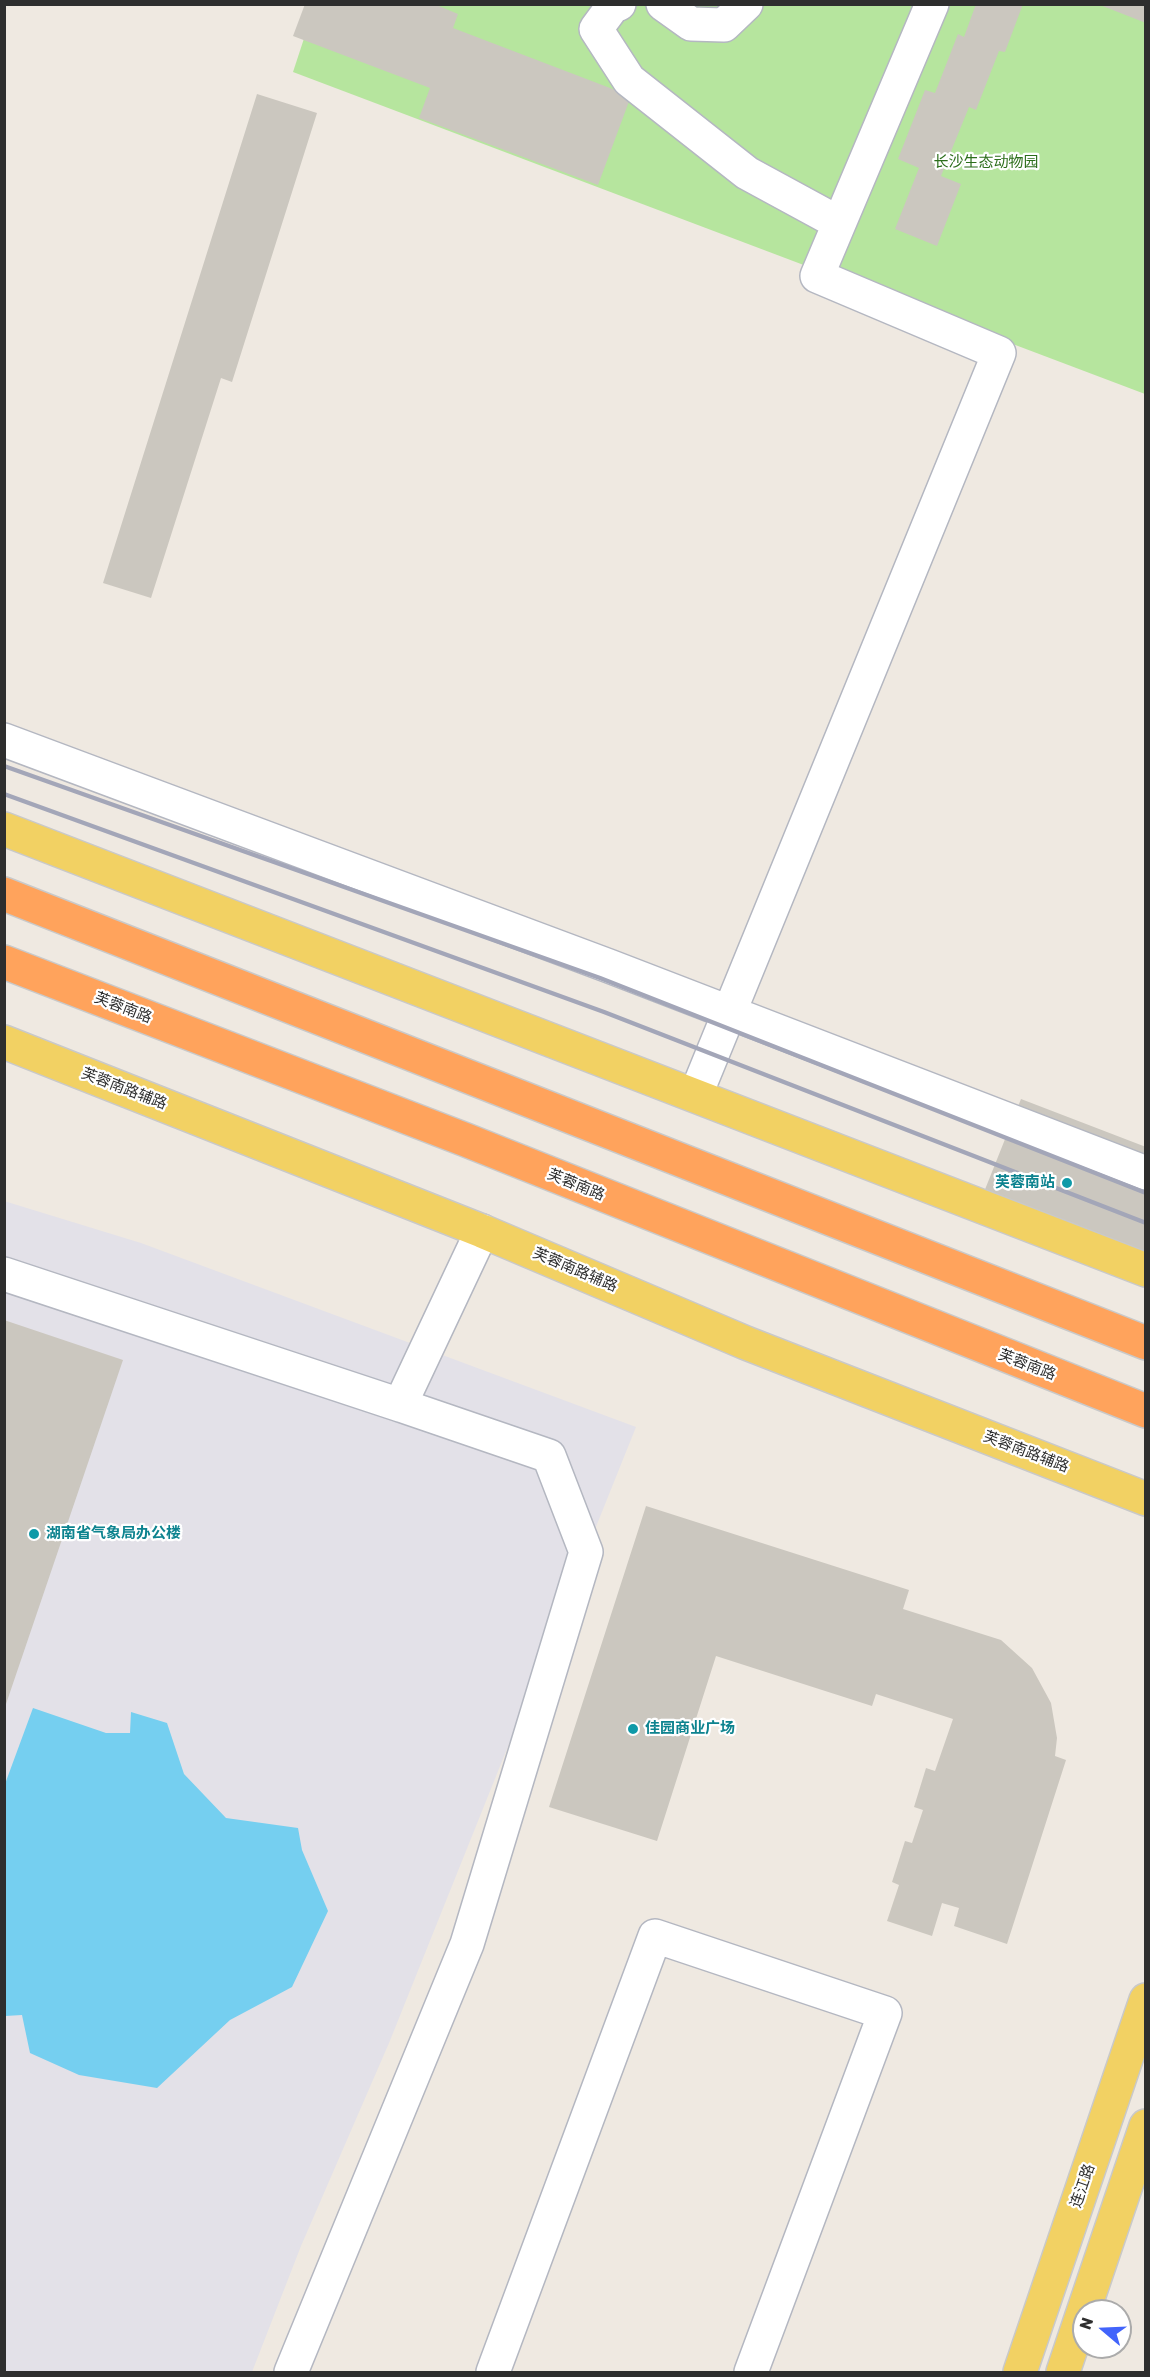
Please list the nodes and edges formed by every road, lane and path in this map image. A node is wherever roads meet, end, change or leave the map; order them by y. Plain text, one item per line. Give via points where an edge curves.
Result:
1 (619, 4) edge
2 (663, 4) edge
3 (746, 4) edge
4 (932, 4) edge
5 (839, 223) junction
6 (4, 740) edge
7 (4, 829) edge
8 (4, 894) edge
9 (4, 962) edge
10 (729, 1012) junction
11 (4, 1042) edge
12 (696, 1094) junction
13 (1146, 1173) edge
14 (482, 1231) junction
15 (1146, 1270) edge
16 (4, 1274) edge
17 (1146, 1342) edge
18 (400, 1404) junction
19 (1146, 1411) edge
20 (1146, 1498) edge
21 (1146, 2000) edge
22 (1146, 2126) edge
23 (291, 2373) edge
24 (493, 2373) edge
25 (751, 2373) edge
26 (1020, 2373) edge
27 (1063, 2373) edge

1 - 5 street via 613,6 596,30 629,80 747,173
2 - 3 street via 691,24 724,25
4 - 5 street
5 - 10 street via 817,276 999,353
6 - 10 street
7 - 12 main road
8 - 17 highway
9 - 19 highway, 芙蓉南路 via 466,1140
10 - 12 street
10 - 13 street
11 - 14 main road, 芙蓉南路辅路
12 - 15 main road
14 - 18 street
14 - 20 main road, 芙蓉南路辅路 via 746,1343
16 - 18 street
18 - 23 street via 549,1456 586,1552 466,1944
21 - 26 main road, 连江路
22 - 27 main road
24 - 25 street via 655,1936 885,2013

